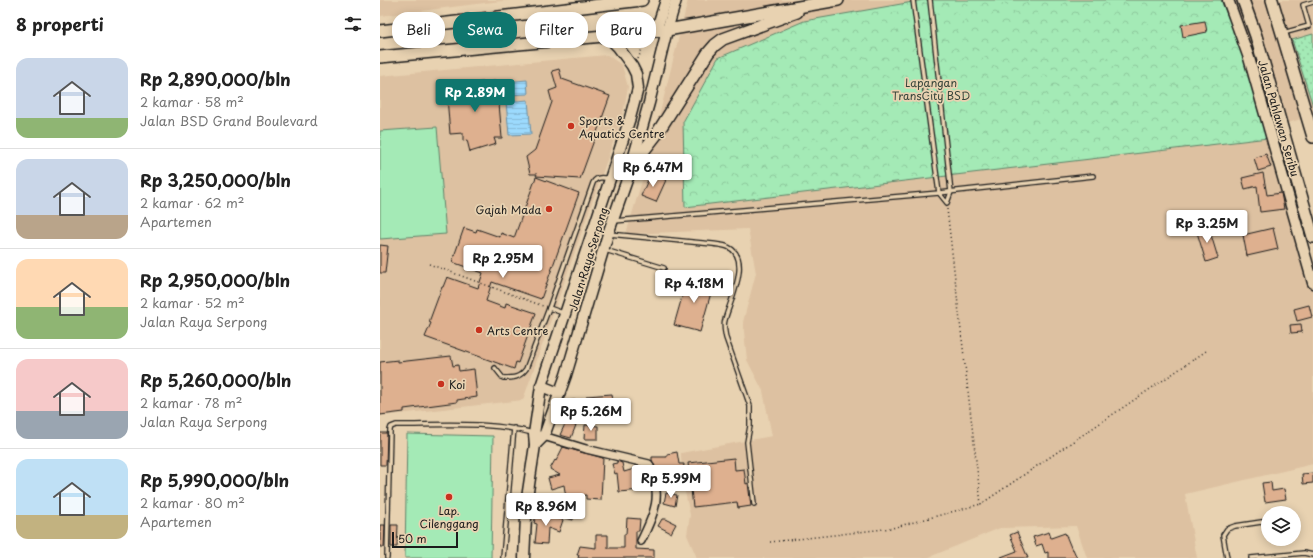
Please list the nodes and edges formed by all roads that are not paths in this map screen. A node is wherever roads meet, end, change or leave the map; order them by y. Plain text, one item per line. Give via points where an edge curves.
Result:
1 (642, 0) edge
2 (666, 0) edge
3 (676, 0) edge
4 (913, 0) edge
5 (930, 0) edge
6 (1228, 0) edge
7 (1243, 0) edge
8 (1272, 0) edge
9 (625, 1) edge
10 (833, 1) edge
11 (1313, 2) edge
12 (656, 30) edge
13 (661, 30) junction
14 (380, 31) edge
15 (1282, 33) junction
16 (596, 36) edge
17 (619, 48) edge
18 (380, 57) edge
19 (1313, 137) edge
20 (1093, 176) dead end
21 (628, 177) junction
22 (610, 180) junction
23 (951, 192) junction
24 (939, 193) junction
25 (612, 221) junction
26 (608, 234) junction
27 (1313, 237) edge
28 (604, 250) junction
29 (664, 268) dead end
30 (1313, 283) edge
31 (549, 308) junction
32 (564, 314) junction
33 (495, 368) dead end
34 (541, 386) junction
35 (559, 393) junction
36 (514, 428) junction
37 (539, 435) junction
38 (754, 504) dead end
39 (1261, 522) edge
40 (641, 541) dead end
41 (1313, 555) edge
42 (1277, 557) edge
43 (387, 558) edge
44 (503, 558) edge
45 (524, 558) edge
46 (1227, 558) edge
47 (1251, 558) edge

1 - 9 main road
2 - 13 main road, Jalan Raya Serpong
3 - 13 main road
4 - 24 lane
5 - 23 lane
6 - 30 main road via 1249,58
7 - 27 main road, Jalan Pahlawan Seribu via 1256,36
8 - 15 main road
9 - 14 main road
10 - 13 main road
10 - 21 main road via 723,39 715,45
11 - 15 lane via 1304,5 1309,26
12 - 13 main road
13 - 21 main road, Jalan Raya Serpong via 649,103
15 - 19 main road
16 - 18 main road
17 - 22 main road, Jalan Raya Serpong via 632,66 638,81
20 - 23 lane
21 - 25 main road, Jalan Raya Serpong
22 - 31 lane via 594,180
22 - 32 main road, Jalan Raya Serpong
23 - 24 lane
23 - 24 lane via 947,203
24 - 25 lane
25 - 26 main road, Jalan Raya Serpong
26 - 28 main road, Jalan Raya Serpong
26 - 38 lane via 713,244 727,247 736,254 739,277 724,320 724,329 750,406 747,442
28 - 29 lane
28 - 35 main road, Jalan Raya Serpong
31 - 32 lane
31 - 33 lane via 526,369 520,376 503,378
32 - 34 main road, Jalan Raya Serpong
34 - 35 main road
34 - 37 main road, Jalan Raya Serpong
35 - 37 main road, Jalan Raya Serpong
36 - 37 lane
36 - 43 lane via 483,425 391,427
36 - 44 lane
37 - 40 street via 649,464 655,479 656,505
37 - 45 main road, Jalan Raya Serpong via 535,445 528,498
39 - 46 lane via 1227,529 1223,535
41 - 42 lane via 1304,552
42 - 47 lane

